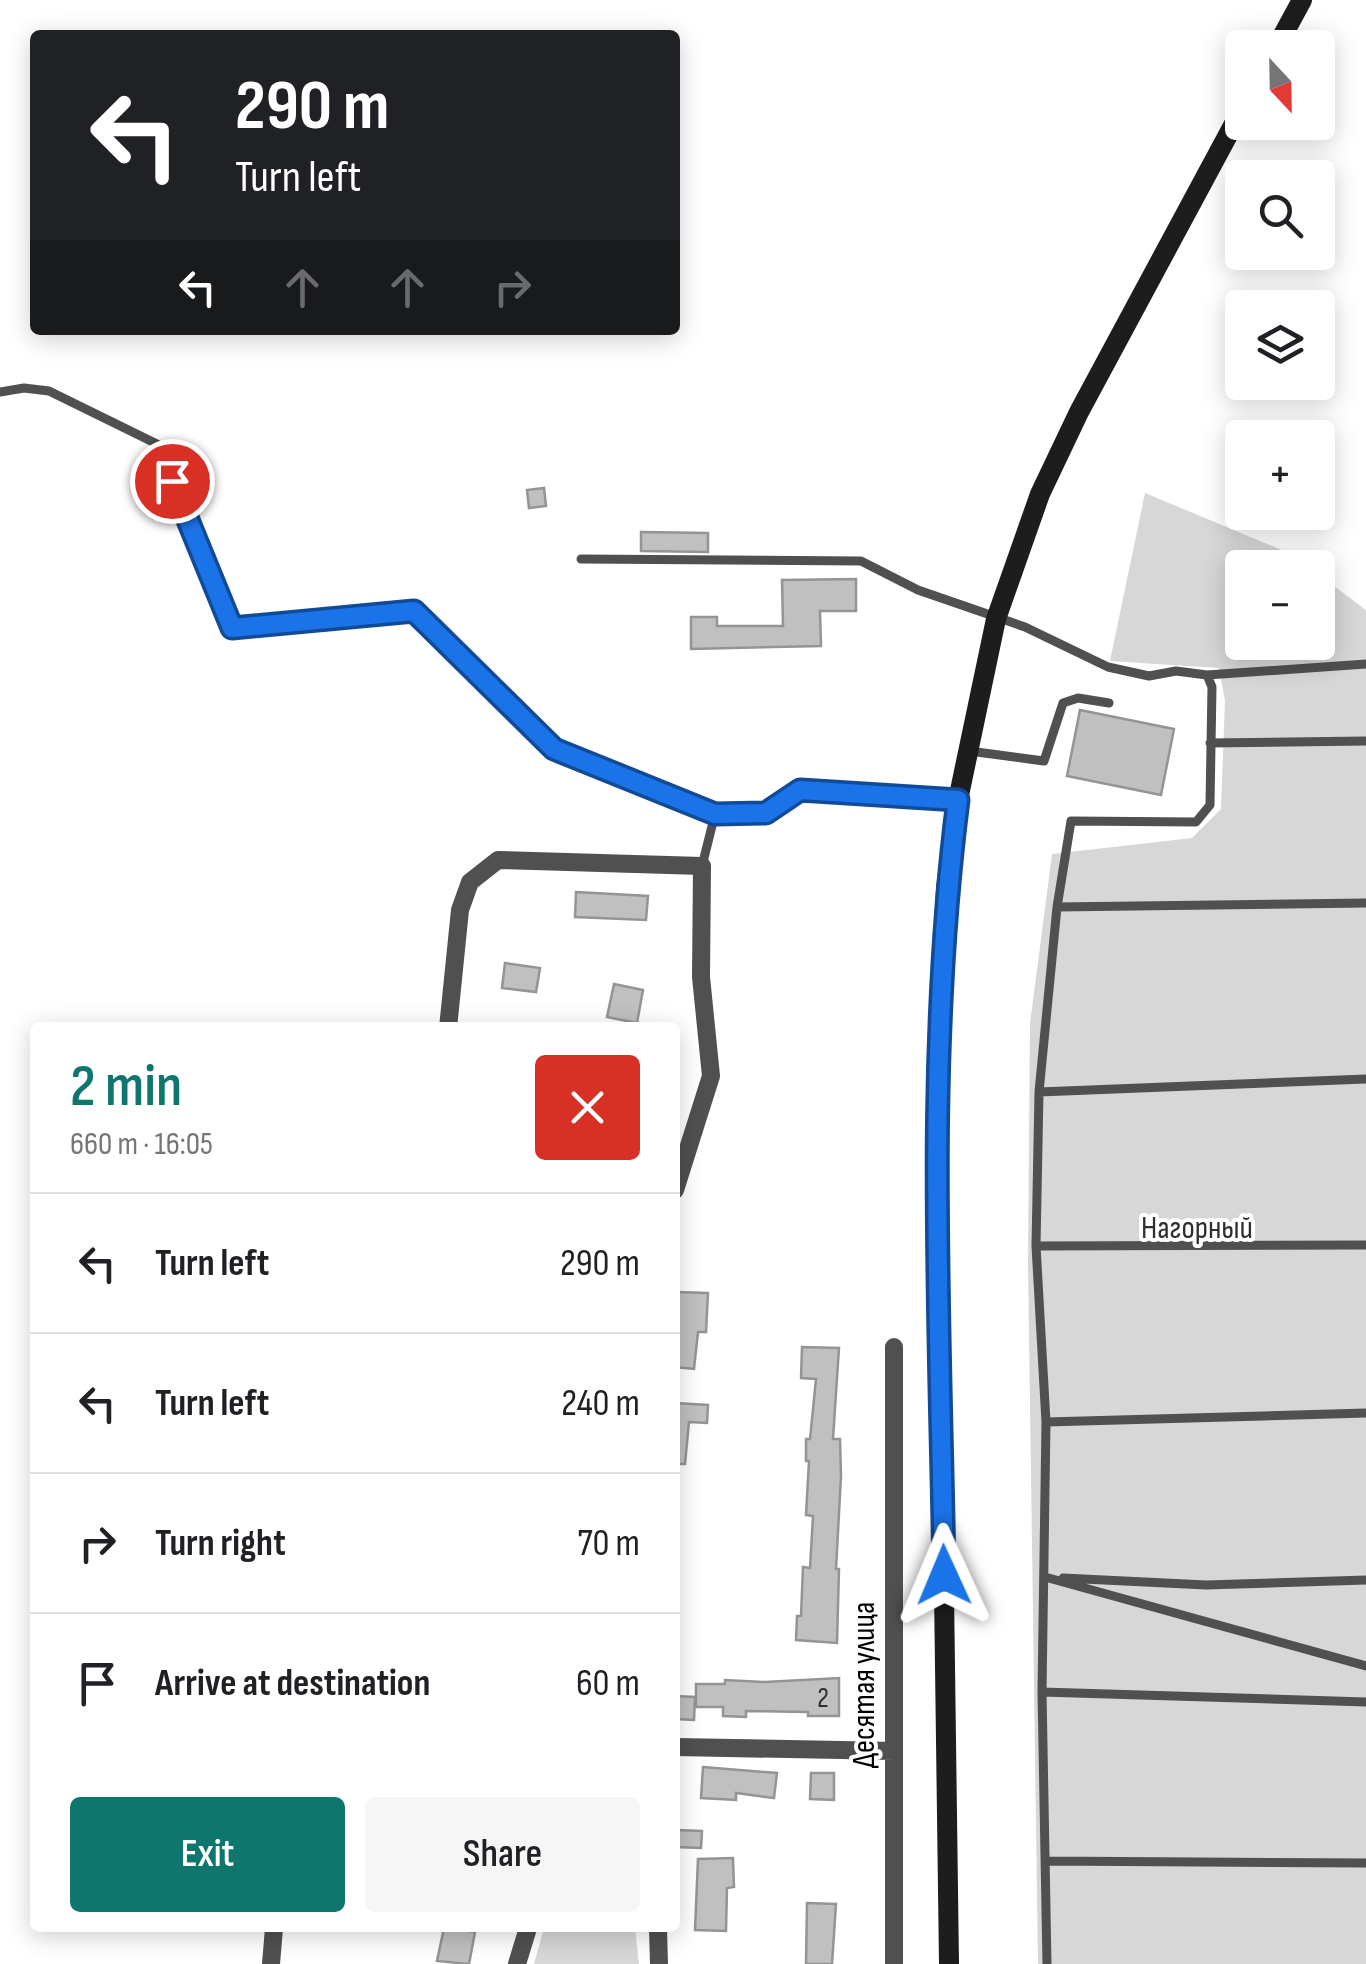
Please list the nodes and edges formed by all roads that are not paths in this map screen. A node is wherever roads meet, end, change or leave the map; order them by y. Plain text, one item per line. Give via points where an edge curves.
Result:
1 (1302, 0) edge
2 (1286, 30) edge
3 (1225, 140) edge
4 (0, 392) edge
5 (581, 559) dead end
6 (996, 619) junction
7 (1366, 664) edge
8 (1206, 675) junction
9 (1109, 703) dead end
10 (1366, 741) edge
11 (1210, 744) junction
12 (966, 751) junction
13 (958, 800) junction
14 (715, 814) junction
15 (702, 866) junction
16 (1366, 902) edge
17 (1057, 907) junction
18 (449, 1022) edge
19 (1366, 1079) edge
20 (1038, 1092) junction
21 (680, 1174) edge
22 (1366, 1245) edge
23 (1036, 1246) junction
24 (894, 1346) dead end
25 (1366, 1412) edge
26 (1046, 1422) junction
27 (1045, 1577) junction
28 (1366, 1580) edge
29 (1366, 1666) edge
30 (1042, 1692) junction
31 (1366, 1702) edge
32 (680, 1747) edge
33 (894, 1751) junction
34 (1045, 1861) junction
35 (1366, 1863) edge
36 (274, 1932) edge
37 (527, 1932) edge
38 (658, 1932) edge
39 (271, 1964) edge
40 (517, 1964) edge
41 (659, 1964) edge
42 (894, 1964) edge
43 (949, 1964) edge
44 (1048, 1964) edge

1 - 2 main road
3 - 6 main road via 1078,412 1040,494
4 - 14 lane via 49,391 157,444 232,628 414,611 554,749
5 - 6 lane via 861,560
6 - 8 lane via 1108,666 1149,676
6 - 12 main road
7 - 8 lane
8 - 11 lane via 1212,686
9 - 12 lane via 1063,703 1044,761
10 - 11 lane
11 - 17 lane via 1210,805 1196,822 1072,821
12 - 13 main road
13 - 14 lane via 800,790 766,813
13 - 43 main road via 946,888 937,1069
14 - 15 lane
15 - 18 street via 498,860 470,882 460,910
15 - 21 street via 701,977 711,1076
16 - 17 lane
17 - 20 lane
19 - 20 lane
20 - 23 lane
22 - 23 lane
23 - 26 lane
24 - 33 street, Десятая улица
25 - 26 lane
26 - 27 lane
27 - 28 lane via 1206,1585
27 - 29 lane
27 - 30 lane
30 - 31 lane
30 - 34 lane
32 - 33 street
33 - 42 street, Десятая улица
34 - 35 lane
34 - 44 lane
36 - 39 street
37 - 40 street
38 - 41 street

